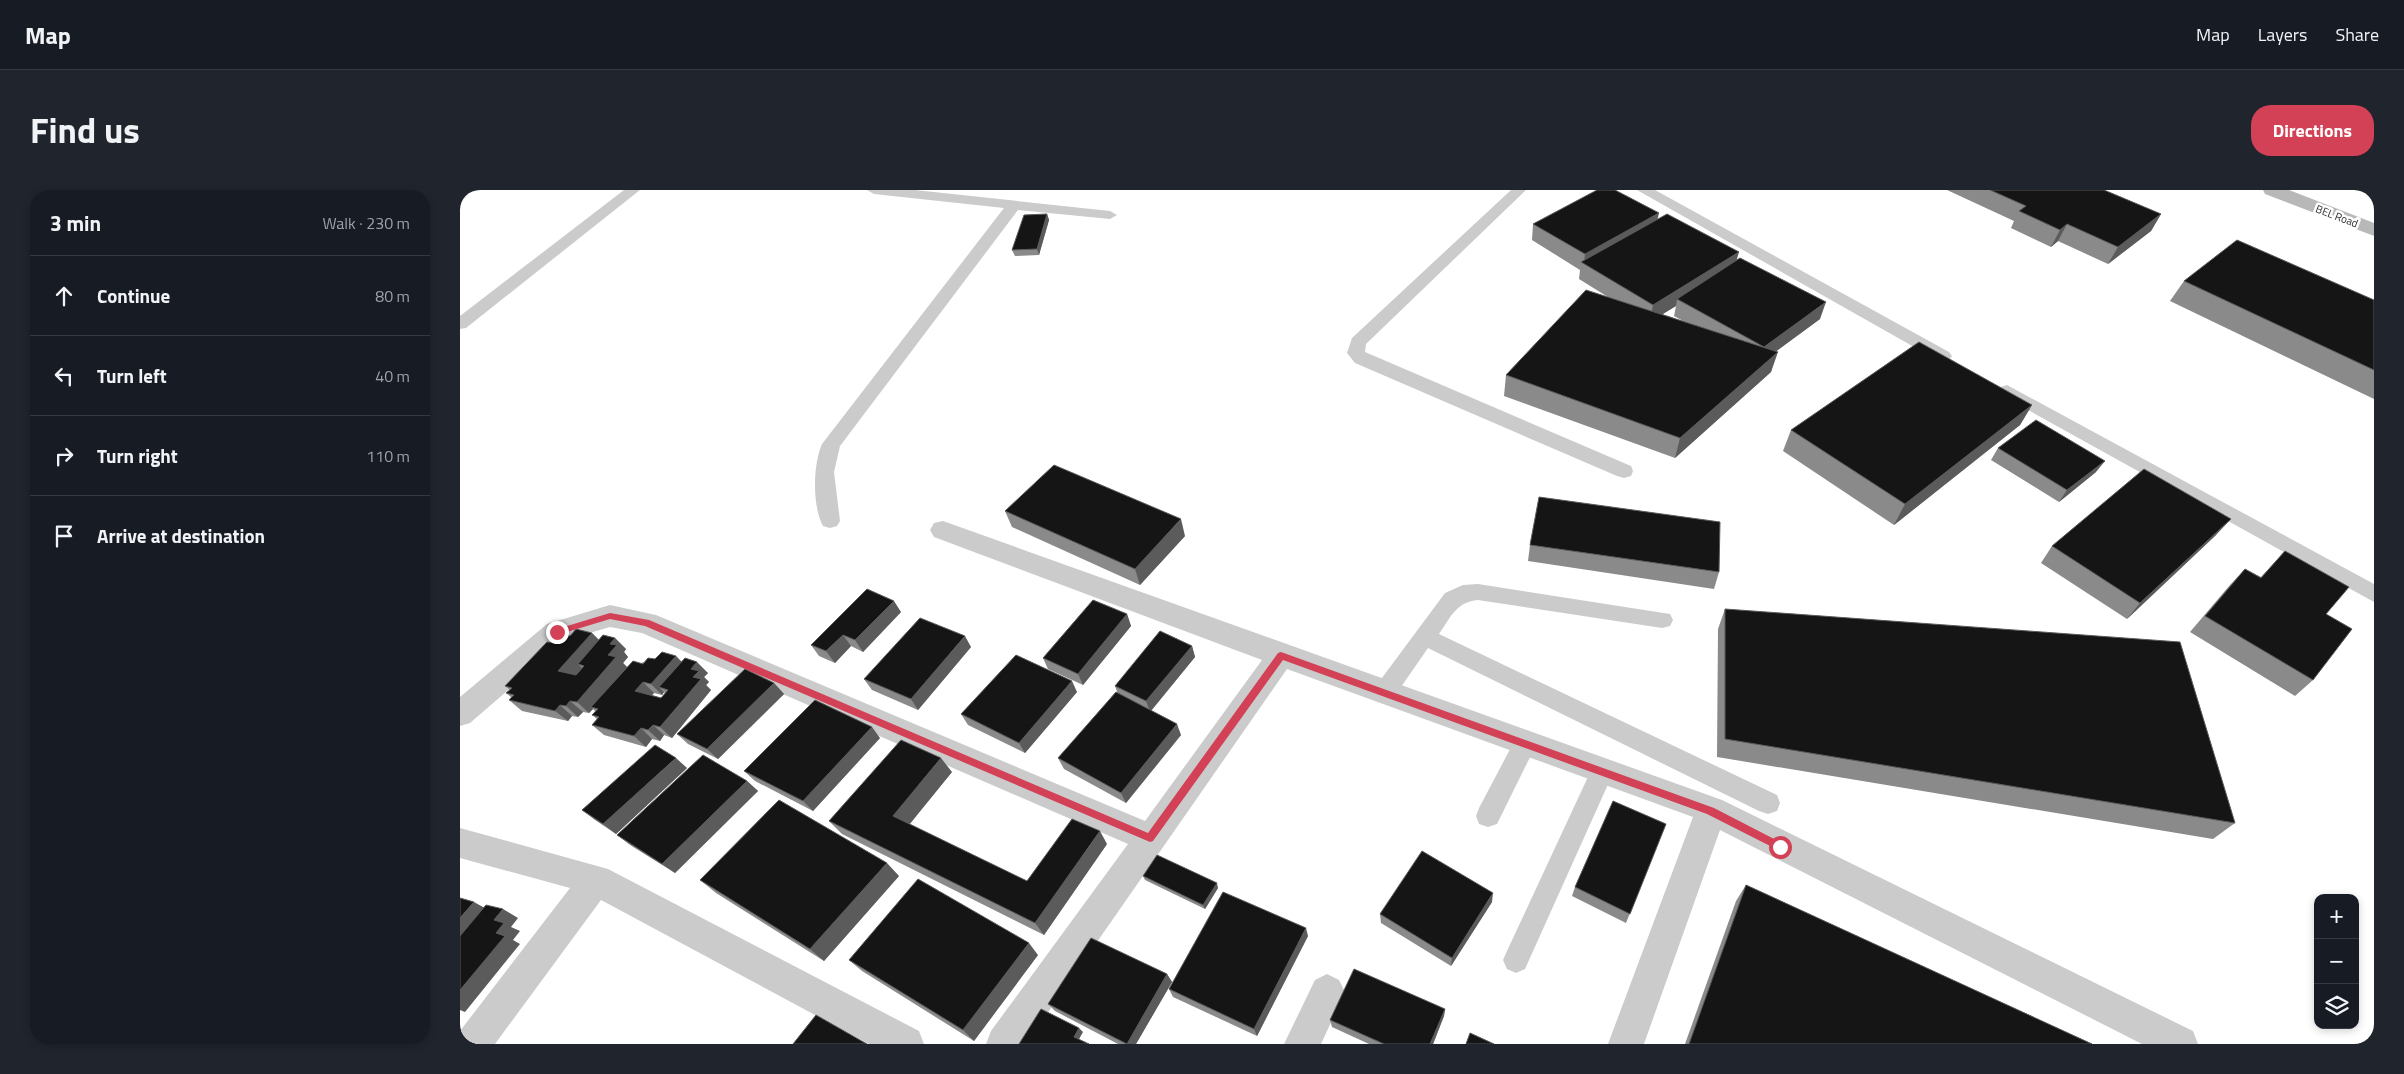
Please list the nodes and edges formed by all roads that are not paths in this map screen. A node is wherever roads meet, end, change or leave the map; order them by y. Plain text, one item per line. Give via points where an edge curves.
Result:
1 (633, 190) edge
2 (874, 190) edge
3 (1519, 190) edge
4 (1644, 190) edge
5 (2272, 190) edge
6 (2301, 190) edge
7 (1014, 205) junction
8 (1110, 215) dead end
9 (2374, 218) edge
10 (2374, 230) edge
11 (460, 324) edge
12 (1957, 363) edge
13 (1992, 382) edge
14 (1624, 470) dead end
15 (830, 521) dead end
16 (943, 530) dead end
17 (2374, 594) edge
18 (1662, 620) dead end
19 (1425, 637) junction
20 (1281, 656) junction
21 (1384, 693) junction
22 (460, 714) edge
23 (1526, 743) junction
24 (1602, 771) junction
25 (1768, 803) dead end
26 (1710, 810) junction
27 (1488, 816) dead end
28 (1150, 838) junction
29 (460, 843) edge
30 (596, 880) junction
31 (1516, 960) dead end
32 (1327, 992) dead end
33 (473, 1044) edge
34 (906, 1044) edge
35 (1004, 1044) edge
36 (1302, 1044) edge
37 (1626, 1044) edge
38 (2180, 1044) edge

1 - 11 lane
2 - 7 lane
3 - 14 lane via 1358,342 1356,353 1361,358
4 - 12 lane
5 - 10 street, BEL Road
6 - 9 street, BEL Road
7 - 8 lane
7 - 15 lane via 831,444 823,470
13 - 17 lane
16 - 20 street
18 - 19 lane via 1478,592 1463,593 1452,598
19 - 21 lane
19 - 25 lane
20 - 21 street
20 - 28 street
21 - 23 street
22 - 28 street via 557,632 610,616 646,623
23 - 24 street
23 - 27 lane
24 - 26 street
24 - 31 lane
26 - 37 street
26 - 38 street
28 - 35 street
29 - 30 street
30 - 33 street
30 - 34 street
32 - 36 street

